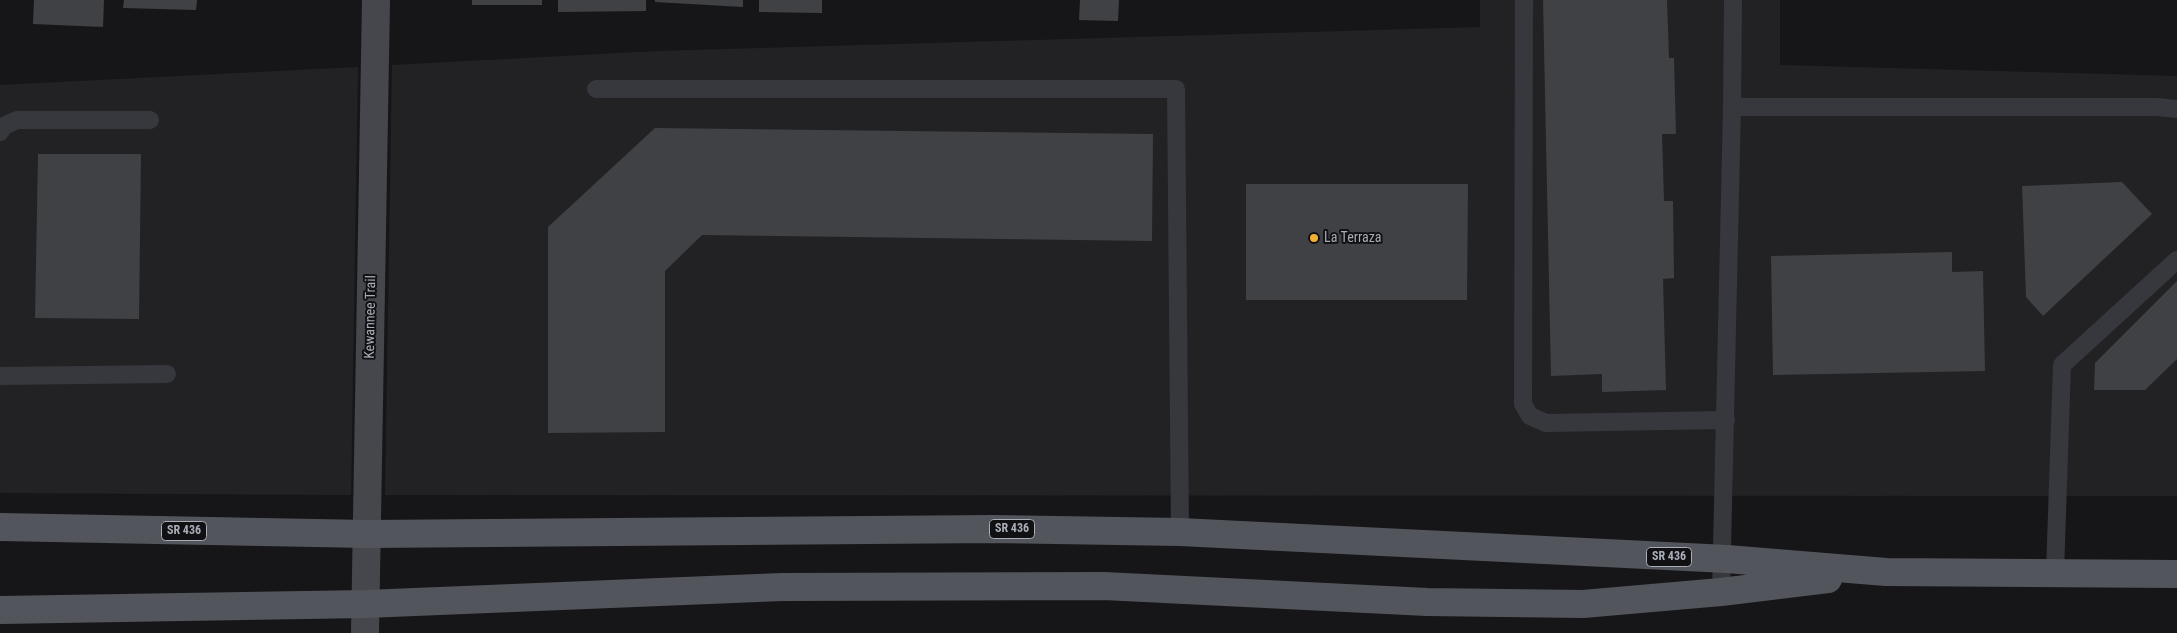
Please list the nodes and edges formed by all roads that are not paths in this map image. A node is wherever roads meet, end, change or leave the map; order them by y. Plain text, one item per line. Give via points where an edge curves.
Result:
1 (376, 0) edge
2 (1524, 0) edge
3 (1733, 0) edge
4 (596, 89) dead end
5 (1732, 107) junction
6 (2177, 109) edge
7 (150, 120) dead end
8 (0, 132) edge
9 (2177, 260) edge
10 (167, 374) dead end
11 (0, 376) edge
12 (1726, 420) junction
13 (0, 527) edge
14 (1180, 532) junction
15 (367, 534) junction
16 (1722, 559) junction
17 (1886, 572) junction
18 (2055, 573) junction
19 (2177, 574) edge
20 (1721, 592) junction
21 (366, 604) junction
22 (0, 610) edge
23 (365, 633) edge

1 - 15 street, Kewannee Trail
2 - 12 lane via 1523,404 1530,416 1546,423
3 - 5 lane
4 - 14 lane via 1176,89
5 - 6 lane via 2157,106
5 - 12 lane
7 - 8 lane via 17,120 4,126
9 - 18 lane via 2062,365
10 - 11 lane
12 - 16 lane
13 - 15 main road, SR 436
14 - 15 main road, SR 436 via 993,528
14 - 16 main road, SR 436
15 - 21 street, Kewannee Trail
16 - 17 main road, SR 436
16 - 20 lane
17 - 18 main road, SR 436
17 - 20 main road
18 - 19 main road, SR 436
20 - 21 main road via 1583,604 1427,602 1104,586 782,587
21 - 22 main road
21 - 23 street, Kewannee Trail

